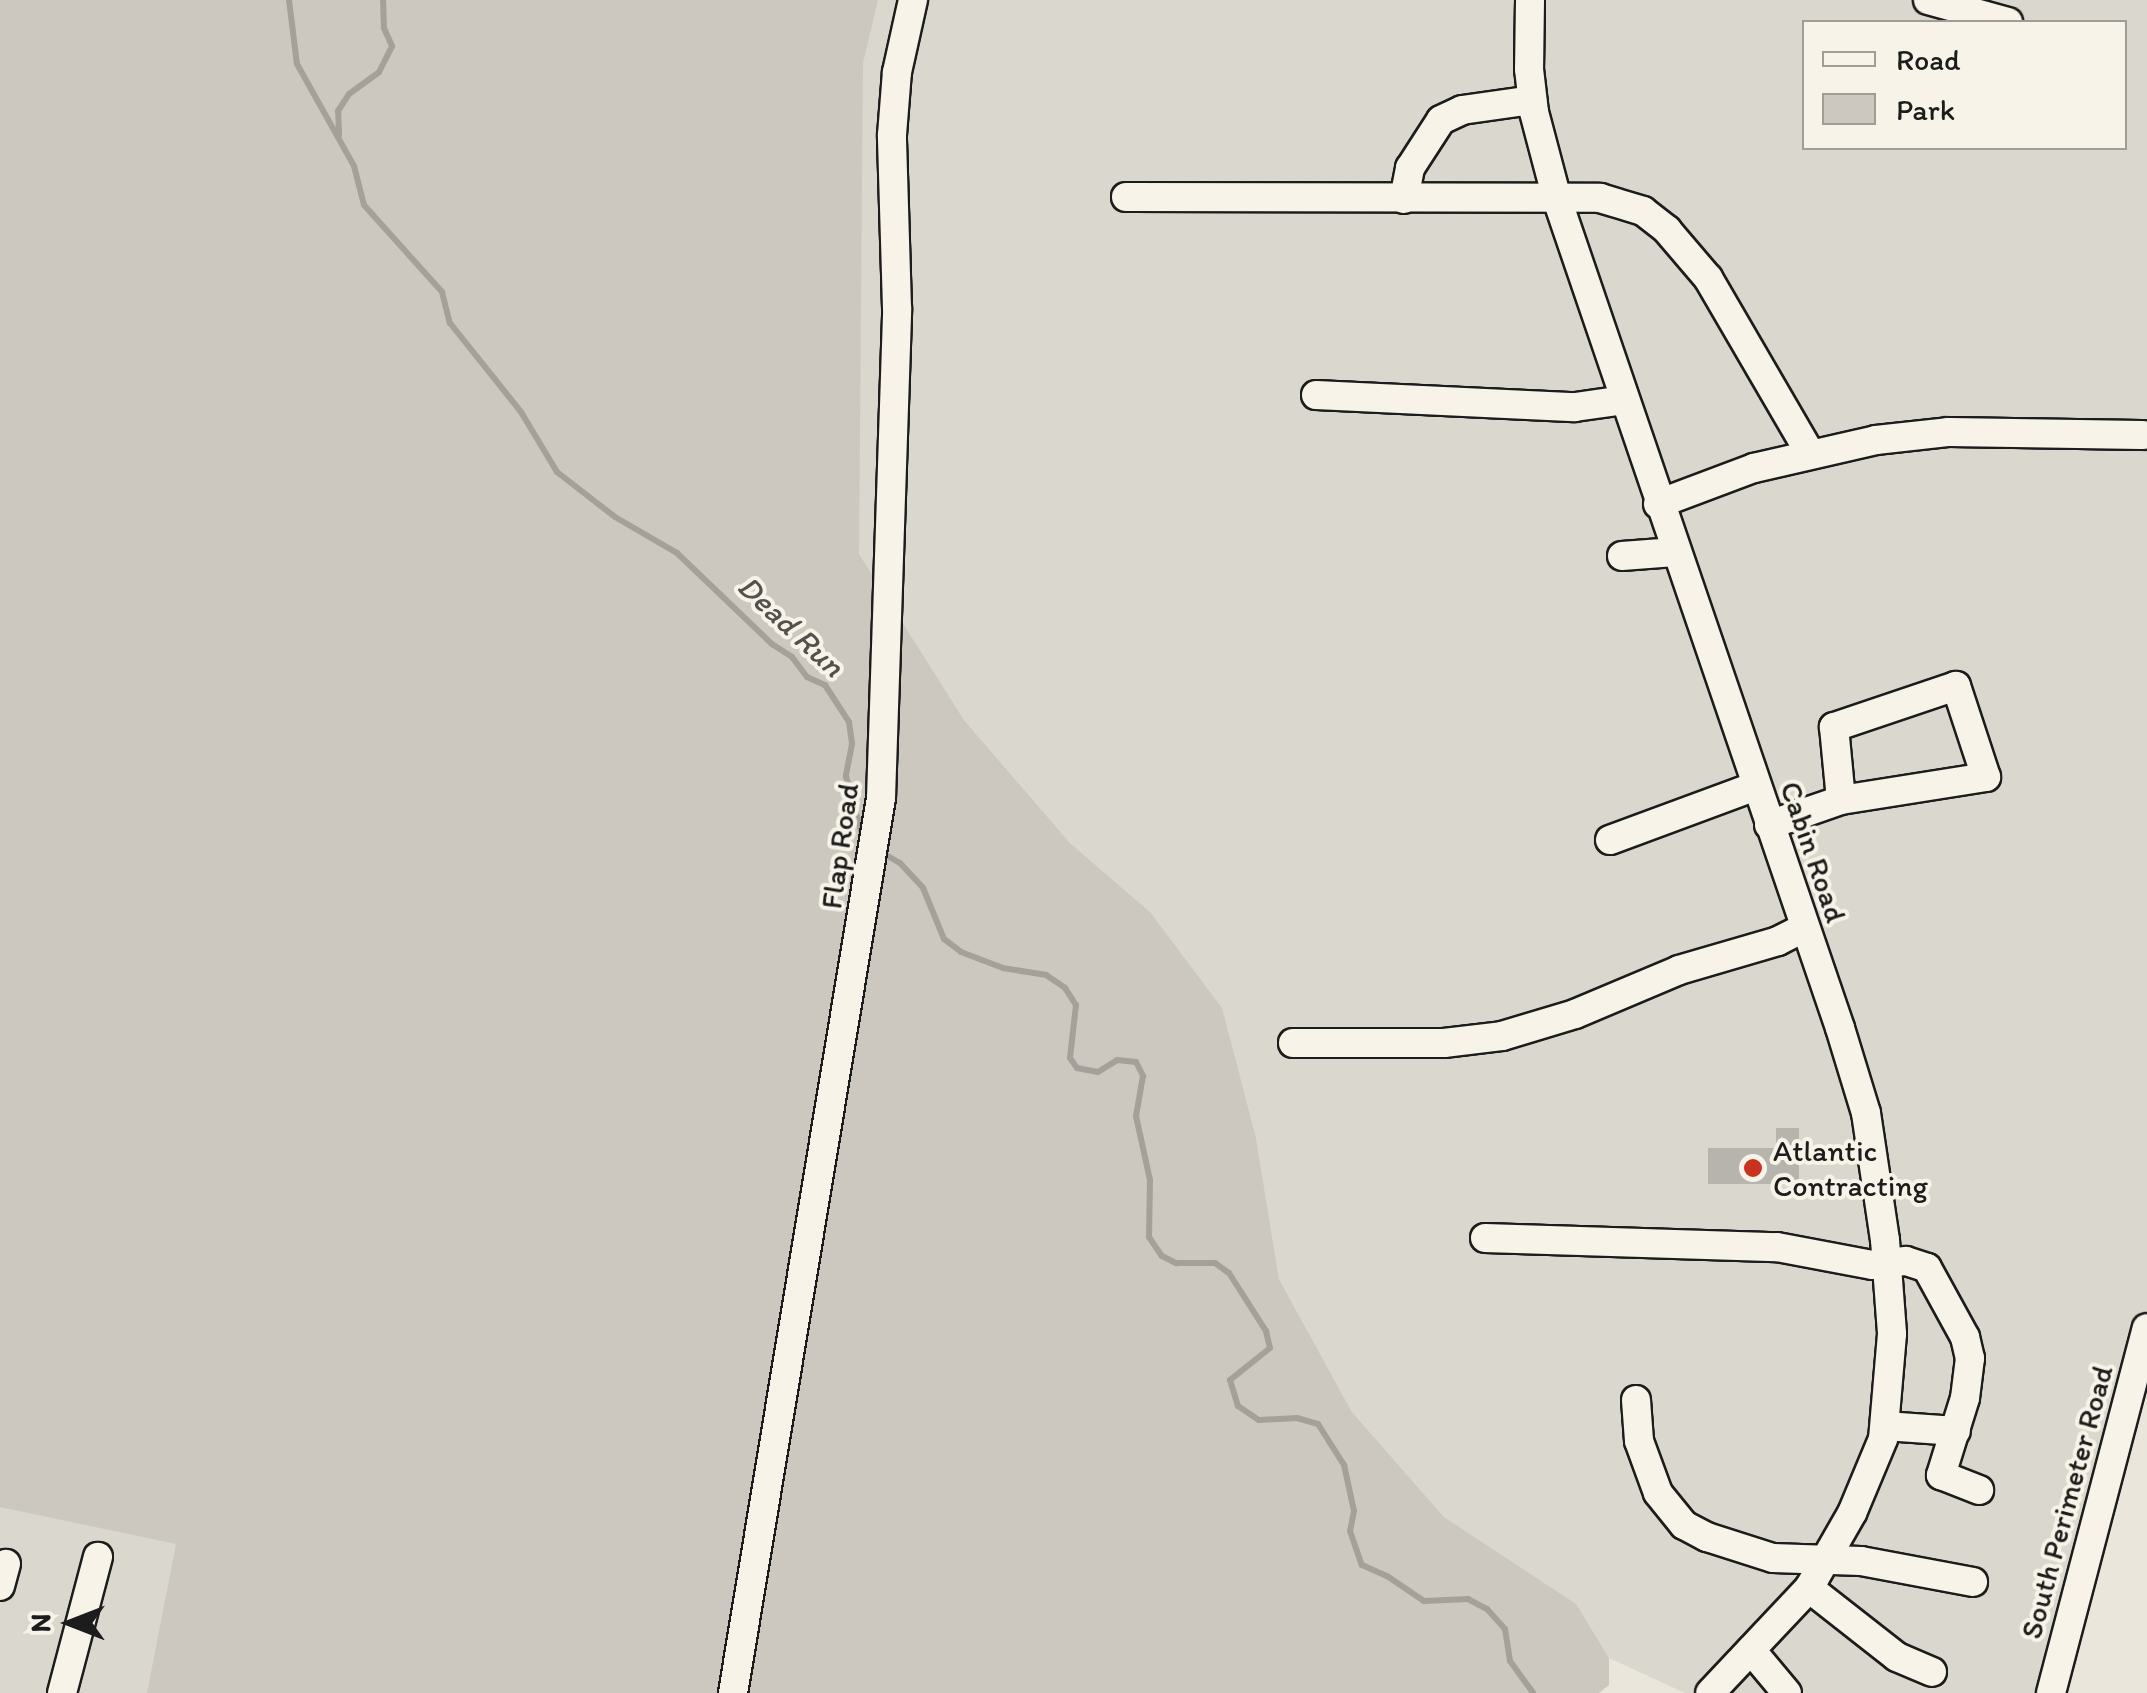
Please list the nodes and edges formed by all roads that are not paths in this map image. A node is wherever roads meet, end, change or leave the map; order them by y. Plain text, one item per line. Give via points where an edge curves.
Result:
1 (913, 0) edge
2 (1530, 0) edge
3 (1928, 0) edge
4 (2001, 20) edge
5 (1532, 100) junction
6 (1126, 197) dead end
7 (1404, 199) junction
8 (1557, 199) junction
9 (1316, 395) dead end
10 (1624, 400) junction
11 (2143, 436) dead end
12 (1810, 453) junction
13 (1658, 504) junction
14 (1675, 552) junction
15 (1622, 556) dead end
16 (1756, 786) junction
17 (1840, 800) junction
18 (1769, 825) junction
19 (1610, 840) dead end
20 (1805, 926) junction
21 (1293, 1043) dead end
22 (1485, 1238) dead end
23 (1886, 1264) junction
24 (2147, 1328) edge
25 (1636, 1400) dead end
26 (1885, 1426) junction
27 (1956, 1431) junction
28 (1979, 1490) dead end
29 (98, 1557) dead end
30 (1826, 1560) junction
31 (1973, 1582) dead end
32 (1808, 1588) junction
33 (1751, 1650) junction
34 (1932, 1672) dead end
35 (62, 1693) edge
36 (733, 1693) edge
37 (1710, 1693) edge
38 (1787, 1693) edge
39 (2051, 1693) edge

1 - 36 lane, Flap Road via 892,134 897,308 877,833
2 - 5 lane, Cabin Road
3 - 4 lane
5 - 7 lane via 1462,110 1440,120 1410,168
5 - 8 lane, Cabin Road
6 - 7 lane
7 - 8 lane
8 - 10 lane, Cabin Road
8 - 12 lane via 1623,204 1644,210 1667,230 1708,278
9 - 10 lane via 1575,407
10 - 13 lane, Cabin Road
11 - 12 lane via 1948,432
12 - 13 lane
13 - 14 lane, Cabin Road
14 - 15 lane
14 - 16 lane, Cabin Road
16 - 18 lane, Cabin Road
16 - 19 lane
17 - 17 lane via 1986,776 1956,686 1834,727
17 - 18 lane
18 - 20 lane, Cabin Road
20 - 21 lane via 1778,942 1679,970 1502,1036 1444,1043
20 - 23 lane, Cabin Road via 1866,1114
22 - 23 lane via 1787,1248
23 - 26 lane, Cabin Road via 1892,1334
23 - 27 lane via 1928,1268 1965,1337 1970,1379
24 - 39 lane, South Perimeter Road
25 - 30 lane via 1646,1469 1684,1524 1774,1558
26 - 27 lane
26 - 30 lane, Cabin Road via 1864,1488
27 - 28 lane via 1942,1475
29 - 35 lane
30 - 31 lane
30 - 32 lane, Cabin Road
32 - 33 lane, Cabin Road
32 - 34 lane via 1897,1657
33 - 37 lane, Cabin Road
33 - 38 lane

